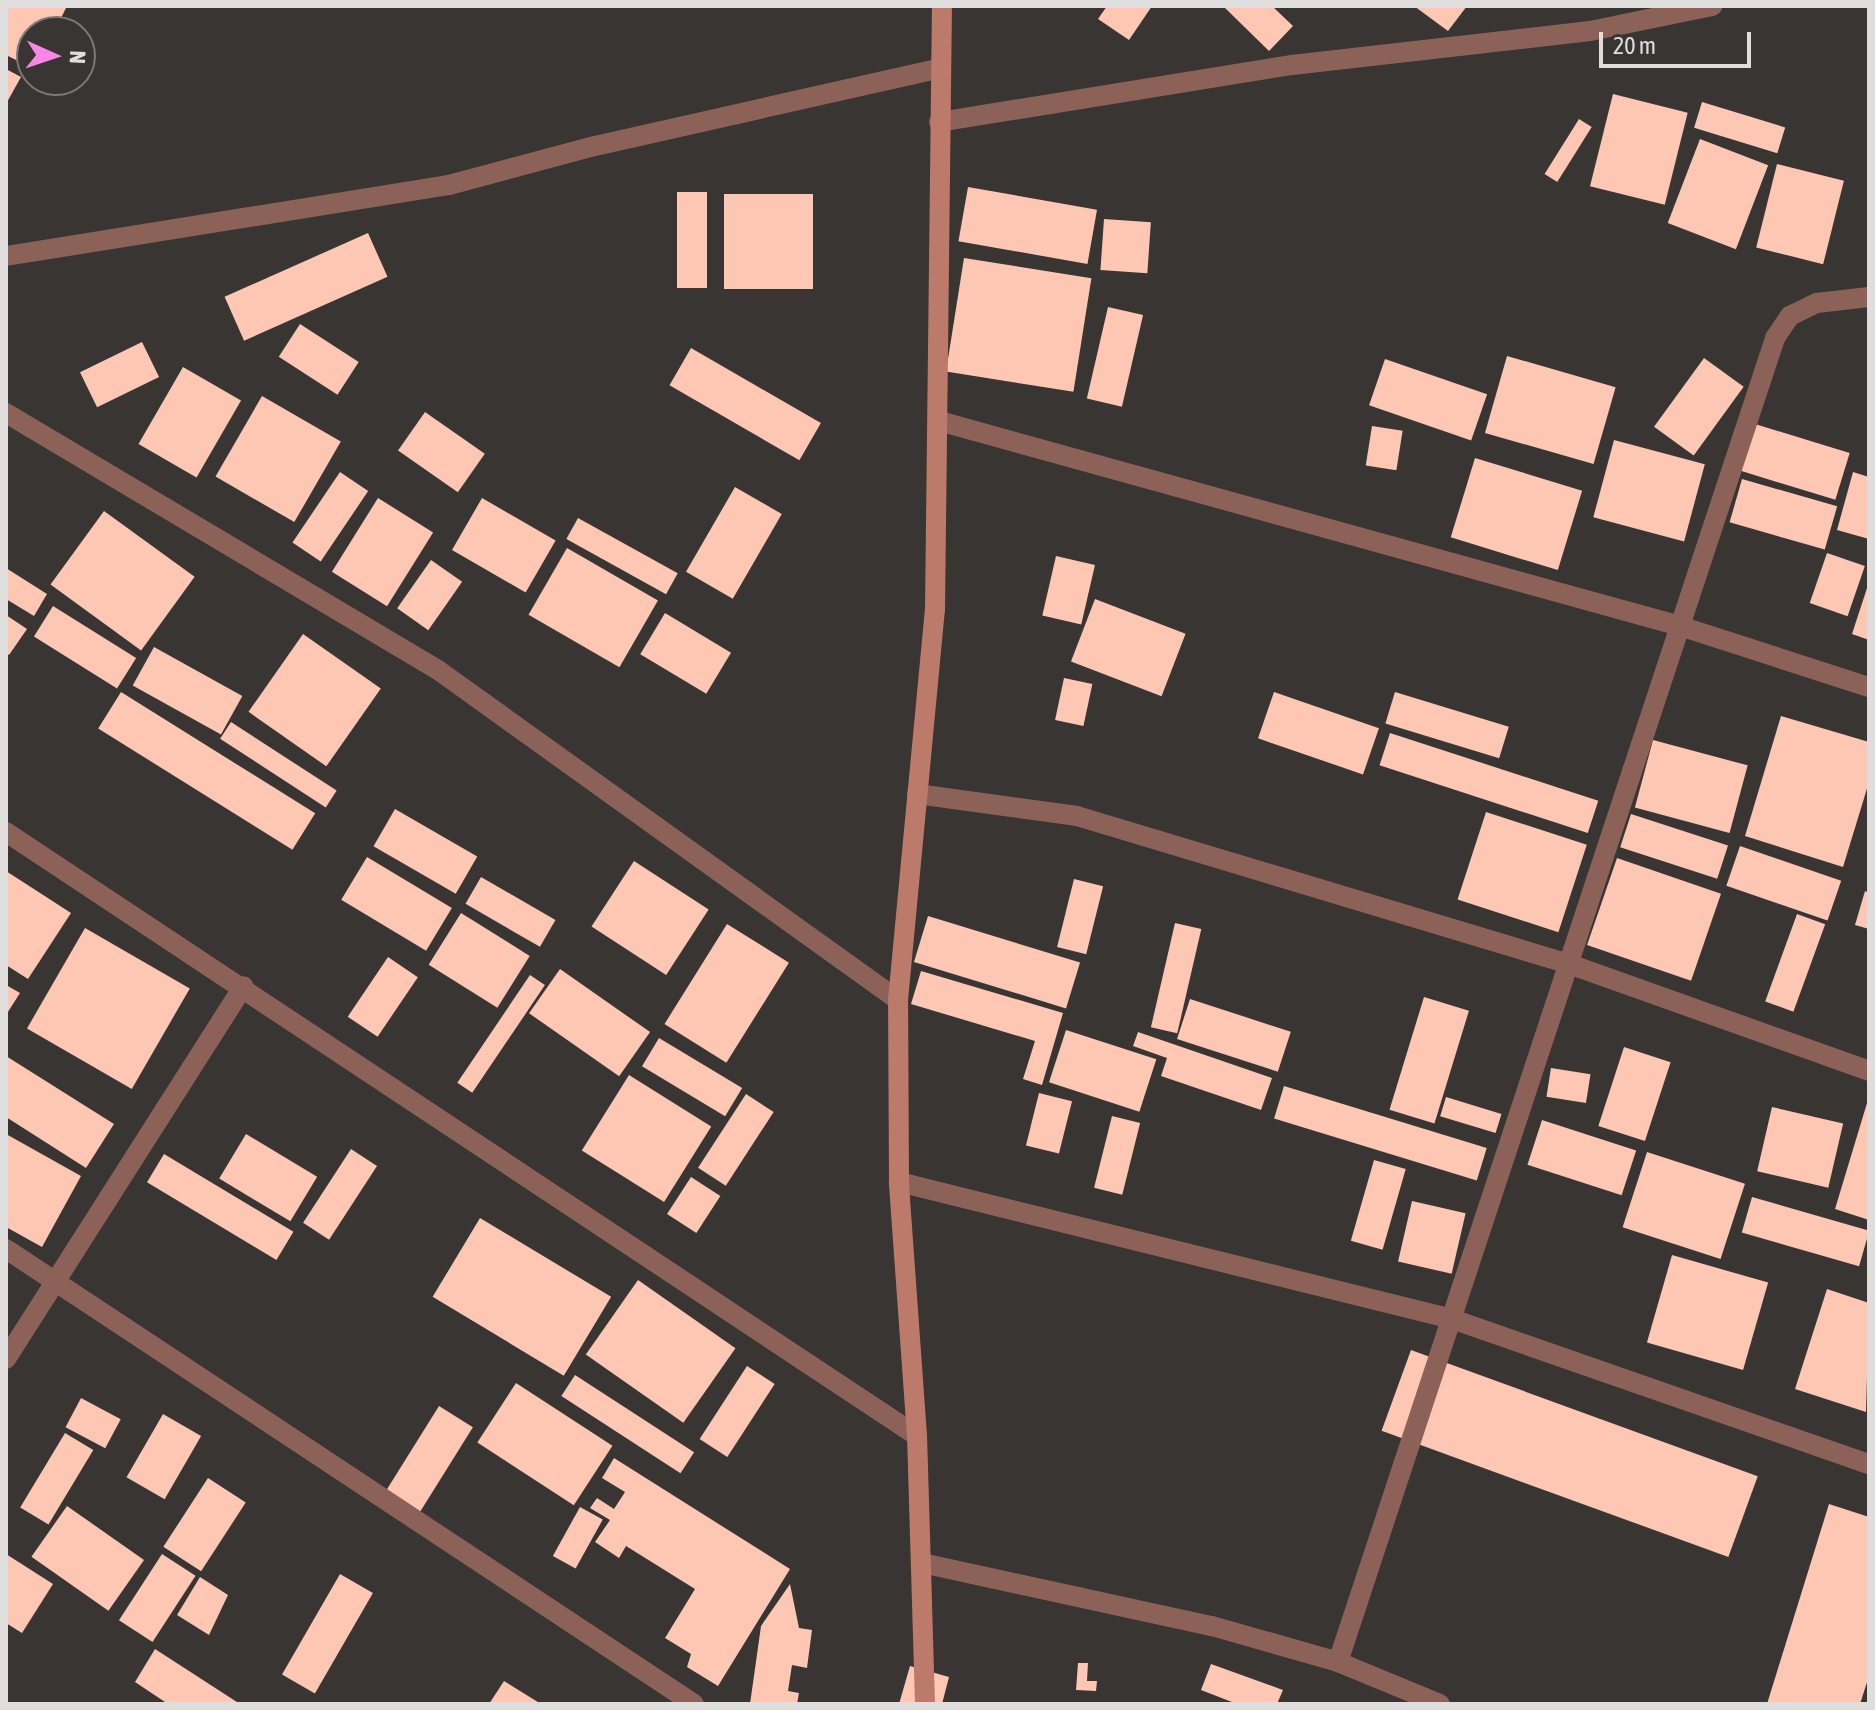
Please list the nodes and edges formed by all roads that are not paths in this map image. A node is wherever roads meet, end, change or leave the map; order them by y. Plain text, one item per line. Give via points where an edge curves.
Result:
1 (942, 6) edge
2 (1712, 6) edge
3 (940, 68) junction
4 (939, 122) junction
5 (6, 256) edge
6 (1869, 297) edge
7 (6, 413) edge
8 (939, 421) junction
9 (1680, 626) junction
10 (1869, 687) edge
11 (917, 794) junction
12 (6, 832) edge
13 (1569, 964) junction
14 (244, 986) junction
15 (898, 1000) junction
16 (1869, 1071) edge
17 (899, 1182) junction
18 (6, 1249) edge
19 (55, 1283) junction
20 (1452, 1319) junction
21 (6, 1359) edge
22 (917, 1436) junction
23 (1869, 1464) edge
24 (922, 1563) junction
25 (1338, 1662) junction
26 (694, 1704) edge
27 (925, 1704) edge
28 (1440, 1704) edge

1 - 3 street
2 - 4 street via 1590,31 1292,65
3 - 4 street
3 - 5 street via 595,146 449,185
4 - 8 street
6 - 9 street via 1817,303 1790,316 1775,338
7 - 15 street via 438,670
8 - 9 street
8 - 11 street via 935,610
9 - 10 street
9 - 13 street
11 - 13 street via 1077,816
11 - 15 street
12 - 14 street
13 - 16 street
13 - 20 street
14 - 19 street
14 - 22 street
15 - 17 street
17 - 20 street
17 - 22 street
18 - 19 street
19 - 21 street
19 - 26 street
20 - 23 street
20 - 25 street
22 - 24 street
24 - 25 street via 1212,1626
24 - 27 street
25 - 28 street

